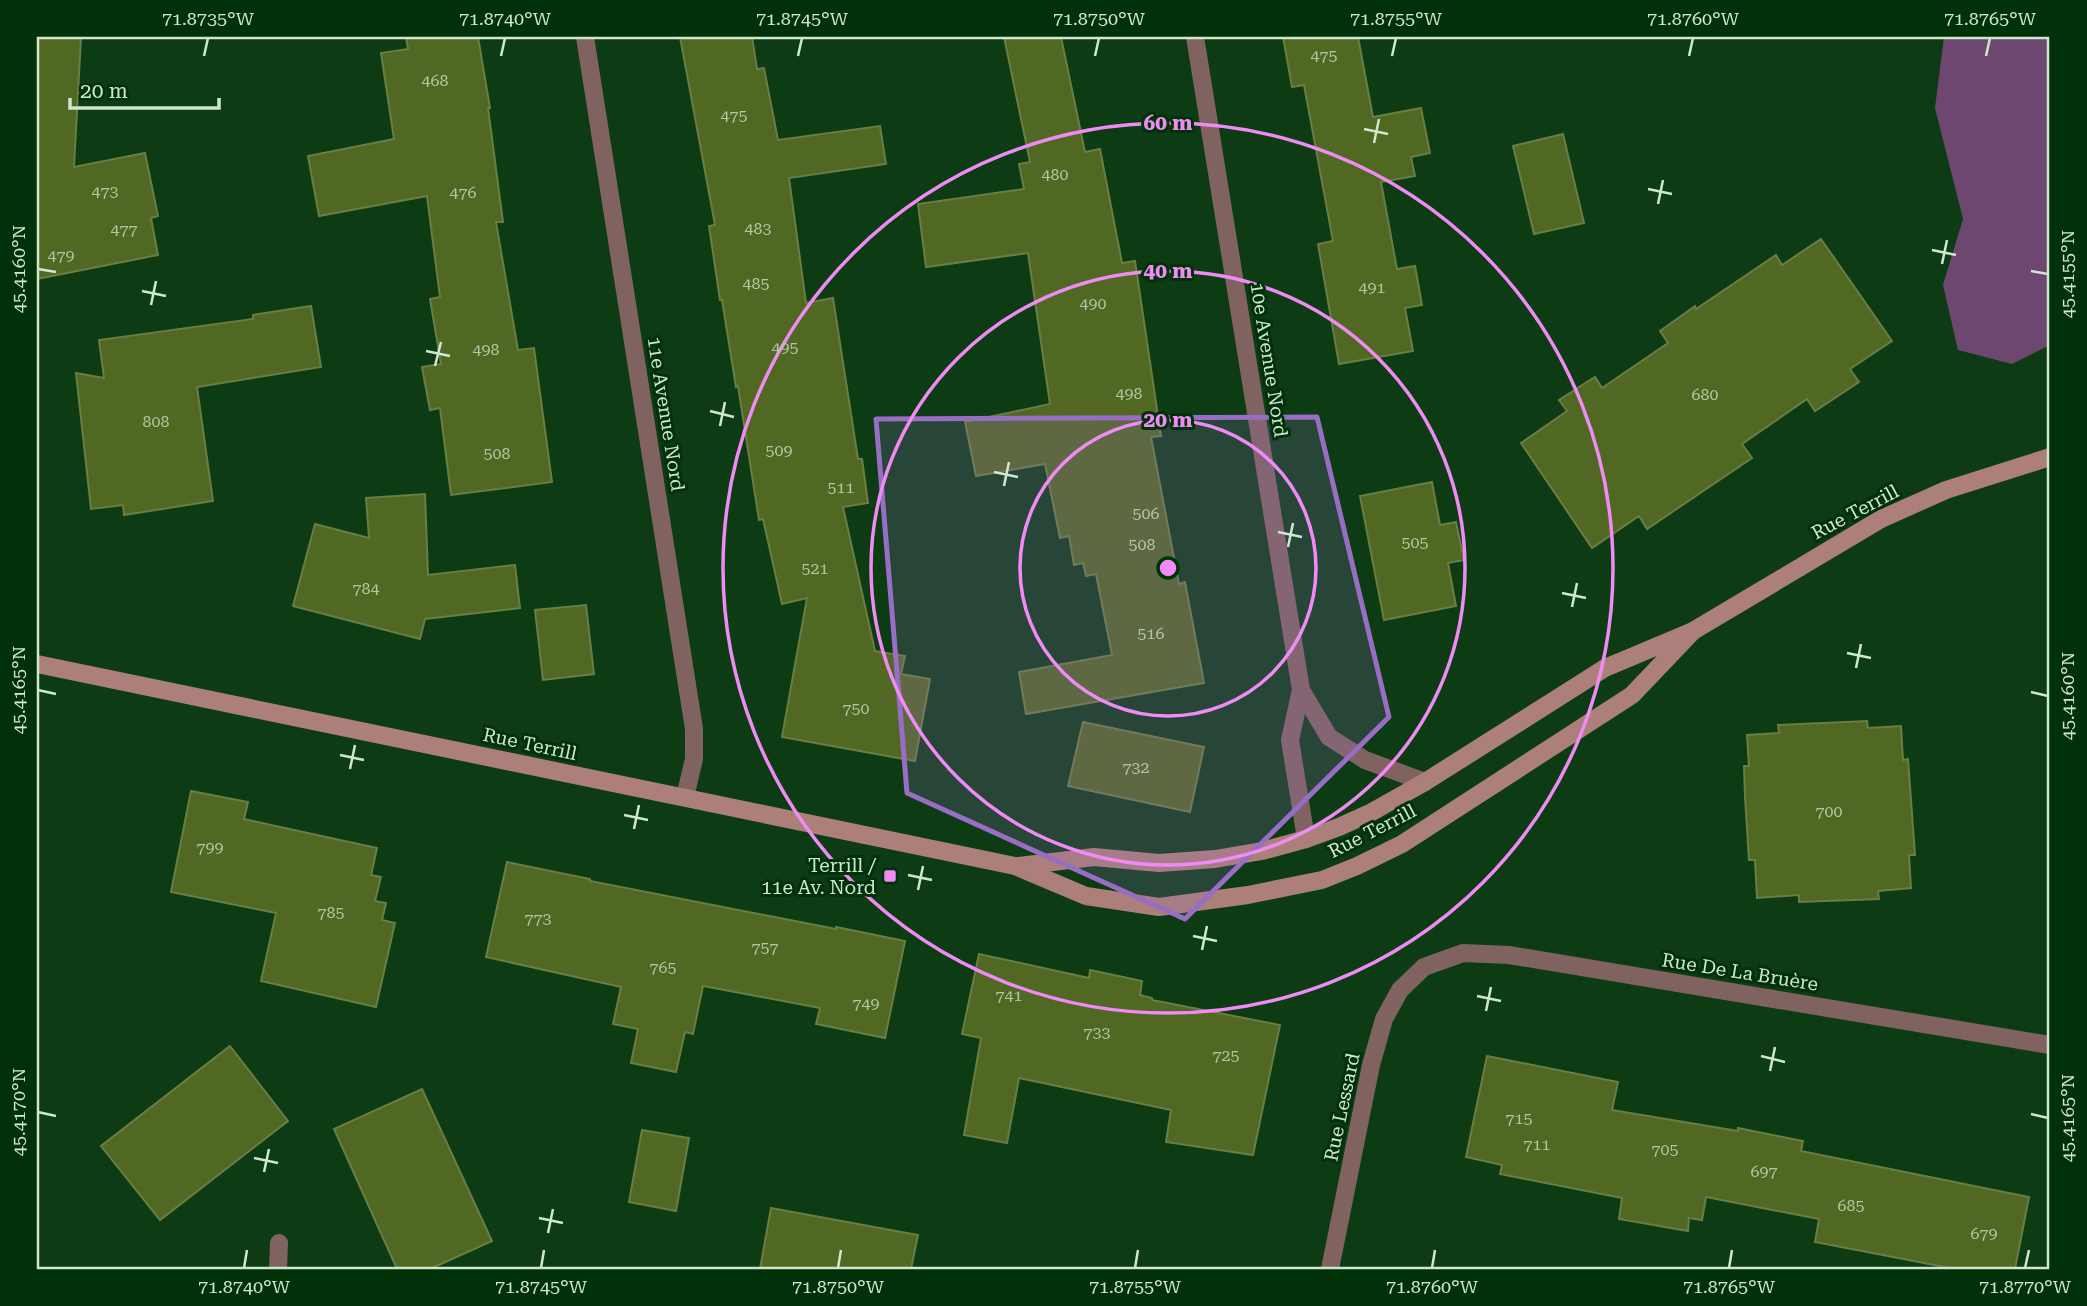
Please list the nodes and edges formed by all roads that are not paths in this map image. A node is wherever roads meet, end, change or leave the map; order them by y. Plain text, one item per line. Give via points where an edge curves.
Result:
1 (585, 37) edge
2 (1195, 37) edge
3 (2050, 457) edge
4 (1693, 631) junction
5 (37, 664) edge
6 (1301, 690) junction
7 (1426, 782) junction
8 (685, 797) junction
9 (1306, 839) junction
10 (1015, 866) junction
11 (1424, 967) joint
12 (2050, 1045) edge
13 (279, 1243) dead end
14 (278, 1269) edge
15 (1330, 1269) edge

1 - 8 street, 11e Avenue Nord via 694,729 694,759
2 - 6 street, 10e Avenue Nord
3 - 4 street, Rue Terrill via 1946,490 1881,519
4 - 7 street, Rue Terrill via 1605,668
4 - 10 street, Rue Terrill via 1632,695 1402,844 1322,880 1159,907 1086,896
5 - 8 street, Rue Terrill
6 - 7 street, 10e Avenue Nord via 1329,737 1365,760
6 - 9 street, 10e Avenue Nord via 1290,740
7 - 9 street, Rue Terrill via 1370,813
8 - 10 street, Rue Terrill
9 - 10 street, Rue Terrill via 1215,859 1159,863 1094,857
11 - 12 street, Rue De La Bruère via 1463,953 1509,955
11 - 15 street, Rue Lessard via 1400,990 1384,1018
13 - 14 street

